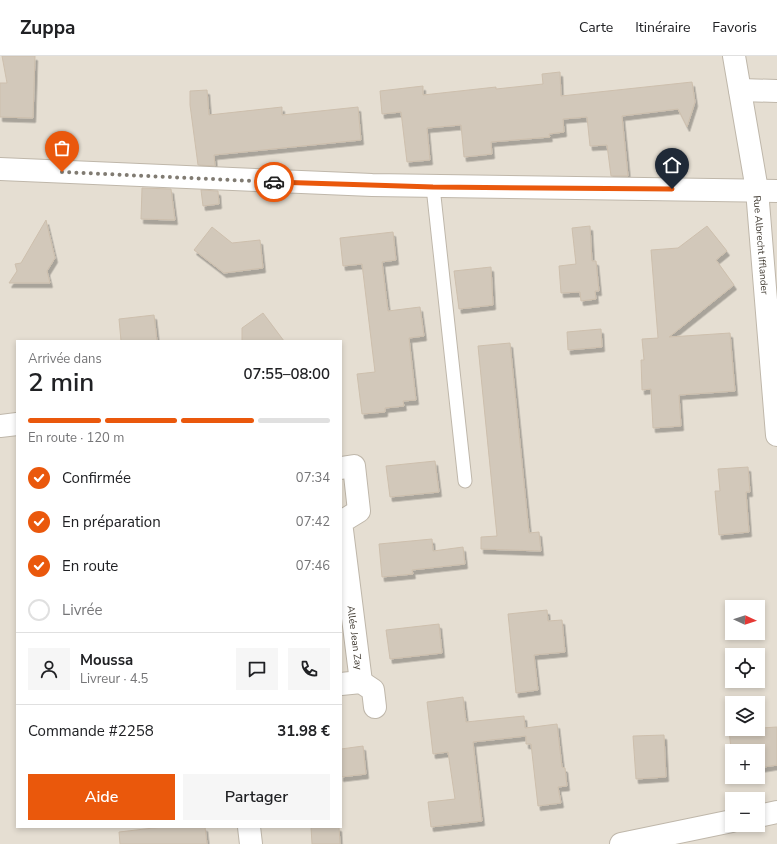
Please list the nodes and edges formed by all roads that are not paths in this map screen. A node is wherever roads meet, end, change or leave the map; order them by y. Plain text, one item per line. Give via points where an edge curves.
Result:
1 (734, 56) edge
2 (740, 90) junction
3 (777, 91) edge
4 (0, 169) edge
5 (433, 187) junction
6 (767, 191) edge
7 (776, 406) edge
8 (16, 424) edge
9 (0, 426) edge
10 (777, 435) edge
11 (342, 468) edge
12 (465, 481) dead end
13 (342, 521) edge
14 (342, 538) edge
15 (346, 604) edge
16 (342, 646) edge
17 (349, 683) edge
18 (375, 707) dead end
19 (777, 812) edge
20 (765, 815) edge
21 (725, 823) edge
22 (249, 828) edge
23 (672, 839) edge
24 (251, 844) edge
25 (621, 844) edge

1 - 2 street, Rue Albrecht Ifflander
2 - 3 street
2 - 6 street, Rue Albrecht Ifflander
4 - 5 street
5 - 6 street
5 - 12 lane
6 - 7 street, Rue Albrecht Ifflander
7 - 10 street, Rue Albrecht Ifflander
8 - 9 street
11 - 13 street, Allée Jean Zay via 354,466 360,511
14 - 15 street, Allée Jean Zay
15 - 17 street, Allée Jean Zay
16 - 17 street, Allée Jean Zay
17 - 18 street, Allée Jean Zay via 373,690
19 - 20 street
21 - 23 street
22 - 24 street
23 - 25 street

